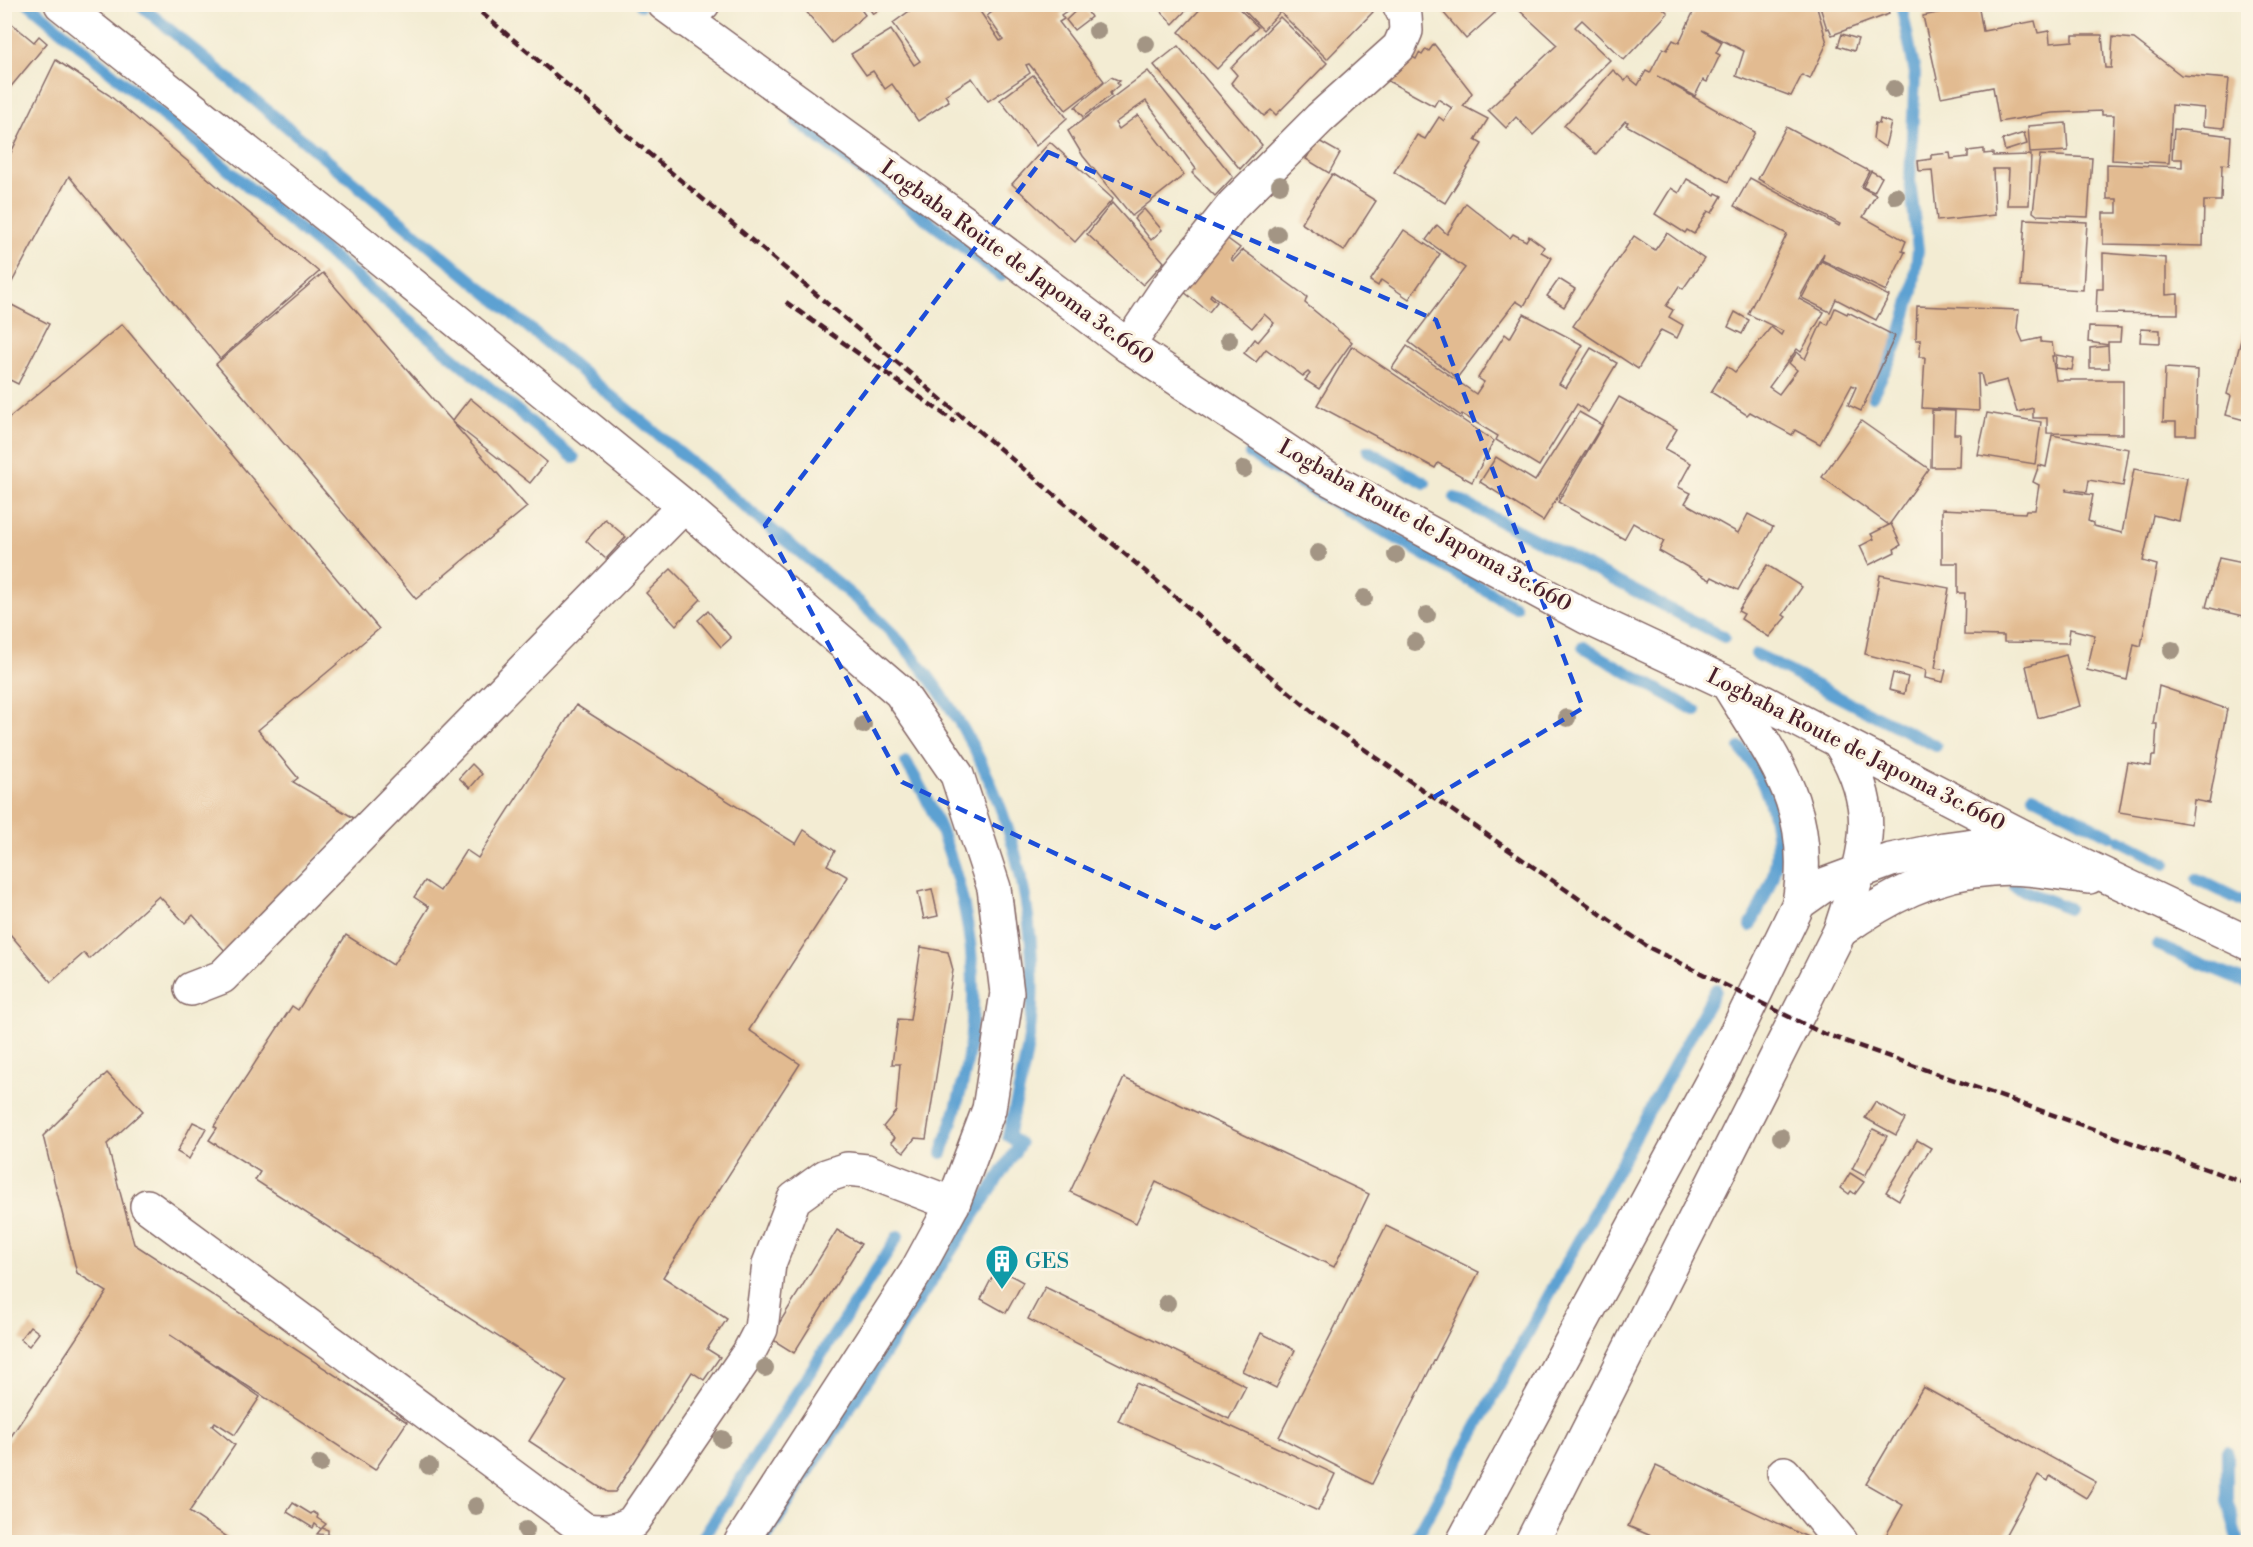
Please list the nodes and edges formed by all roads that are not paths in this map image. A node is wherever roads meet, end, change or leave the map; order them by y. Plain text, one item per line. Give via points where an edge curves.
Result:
1 (61, 4) edge
2 (1399, 4) edge
3 (684, 10) edge
4 (1128, 346) junction
5 (684, 506) junction
6 (1727, 683) junction
7 (1838, 740) junction
8 (2026, 838) junction
9 (1860, 869) junction
10 (2119, 881) junction
11 (1799, 903) junction
12 (1840, 931) junction
13 (2248, 943) edge
14 (191, 989) dead end
15 (952, 1204) junction
16 (147, 1206) dead end
17 (1784, 1473) dead end
18 (741, 1542) edge
19 (1463, 1542) edge
20 (1532, 1542) edge
21 (1840, 1542) edge

1 - 5 street
2 - 4 street via 1406,30 1399,47 1320,118 1233,205 1167,288
3 - 4 street, Logbaba Route de Japoma 3c.660
4 - 6 street, Logbaba Route de Japoma 3c.660 via 1326,477 1586,617
5 - 14 street via 222,977
5 - 15 street via 900,692 957,775 994,888 1008,993 989,1109
6 - 7 street, Logbaba Route de Japoma 3c.660
6 - 11 street via 1779,769 1800,820 1804,850
7 - 8 street, Logbaba Route de Japoma 3c.660
7 - 9 street via 1855,766 1863,790 1865,839
8 - 9 street via 1944,849
8 - 10 street, Logbaba Route de Japoma 3c.660
9 - 11 street via 1826,884
9 - 12 street
10 - 12 street via 2029,869 1992,868 1951,875 1898,893
10 - 13 street, Logbaba Route de Japoma 3c.660
11 - 19 street via 1716,1074
12 - 20 street
15 - 16 street via 867,1171 847,1169 826,1176 794,1199 769,1264 761,1329 748,1354 633,1522 617,1531 604,1532 585,1530
15 - 18 street via 916,1272
17 - 21 street

